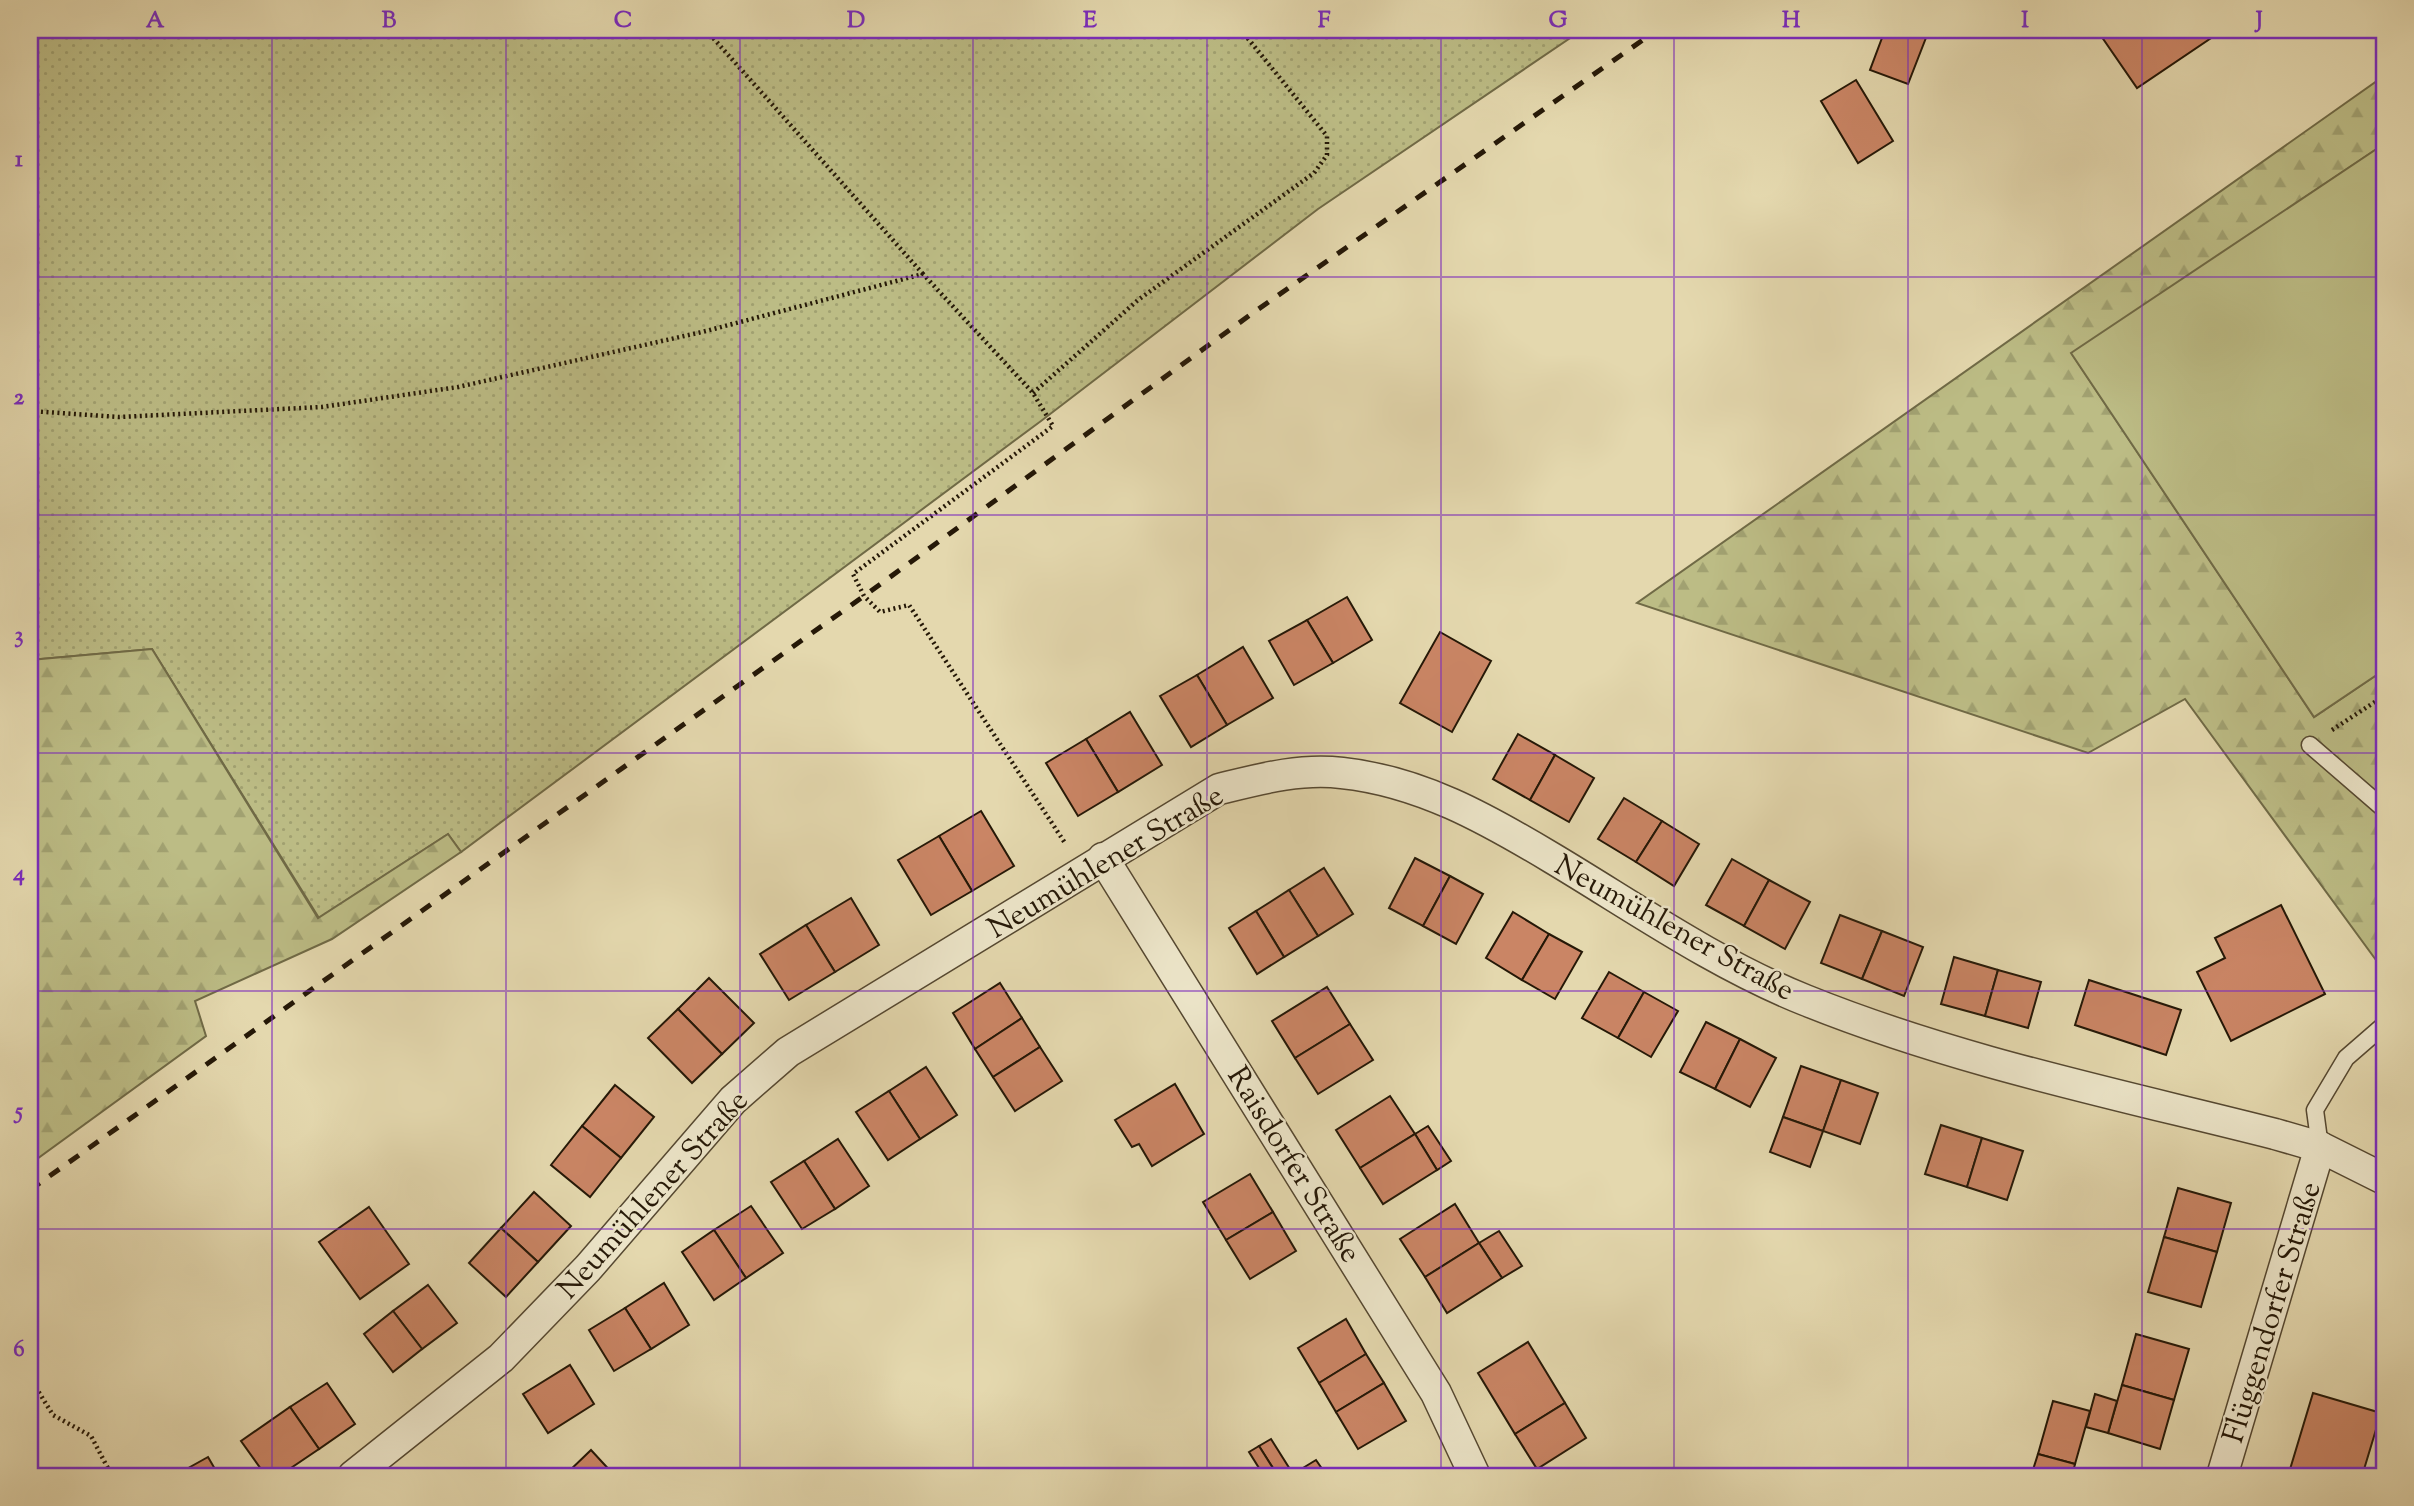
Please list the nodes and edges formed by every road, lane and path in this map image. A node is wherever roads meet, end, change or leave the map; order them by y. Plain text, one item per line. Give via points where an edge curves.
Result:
1 (706, 30) edge
2 (1241, 30) edge
3 (923, 274) junction
4 (1033, 393) junction
5 (30, 411) edge
6 (2384, 696) edge
7 (2310, 744) joint
8 (2384, 809) edge
9 (1094, 865) junction
10 (2384, 1025) edge
11 (2320, 1147) junction
12 (2384, 1180) edge
13 (30, 1378) edge
14 (1467, 1473) edge
15 (112, 1476) edge
16 (353, 1476) edge
17 (2222, 1476) edge

1 - 3 path
2 - 4 path via 1327,136 1326,155 1314,173 1138,300
3 - 4 path
3 - 5 path via 702,332 458,387 322,407 119,417
4 - 9 path via 1053,426 853,574 864,596 880,612 909,605
6 - 7 path
7 - 8 lane
9 - 11 street, Neumühlener Straße via 1219,789 1283,773 1343,772 1420,791 1478,814 1737,969 1803,1000 1942,1051
9 - 14 street, Raisdorfer Straße via 1350,1250 1436,1393
9 - 16 street, Neumühlener Straße via 788,1052 733,1100 588,1268 501,1358
10 - 11 lane via 2346,1058 2315,1110
11 - 12 street, Neumühlener Straße
11 - 17 street, Flüggendorfer Straße
13 - 15 path via 53,1415 91,1436

